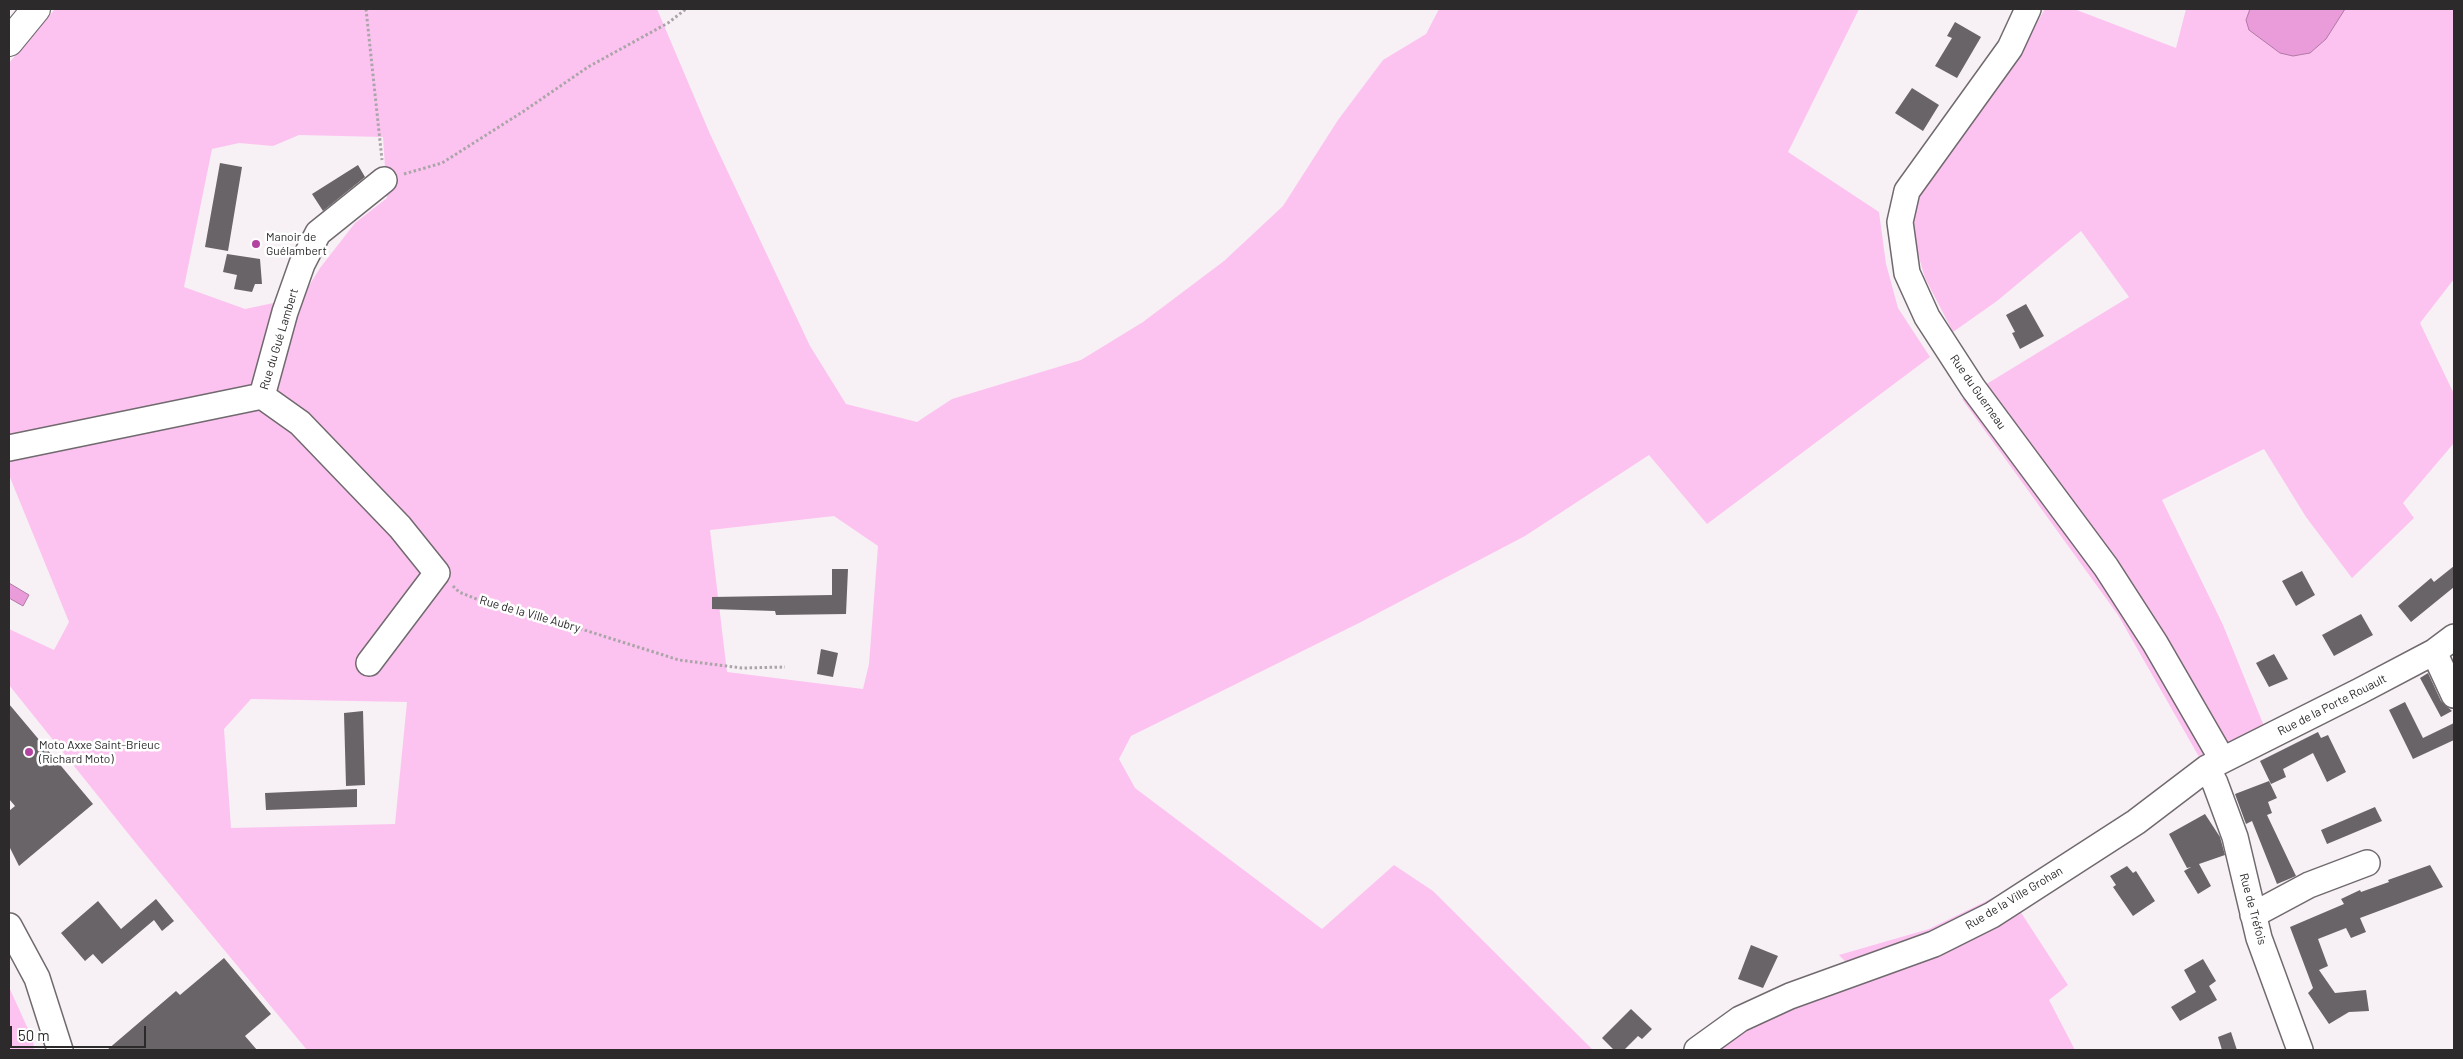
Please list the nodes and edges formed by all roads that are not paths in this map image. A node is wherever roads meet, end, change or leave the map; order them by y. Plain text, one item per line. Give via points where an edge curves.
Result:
1 (36, 9) edge
2 (2028, 9) edge
3 (9, 42) edge
4 (384, 180) road end
5 (262, 396) junction
6 (9, 448) edge
7 (2454, 637) edge
8 (2434, 652) junction
9 (369, 663) dead end
10 (2454, 695) edge
11 (2215, 763) junction
12 (2367, 863) dead end
13 (2254, 915) junction
14 (9, 926) edge
15 (60, 1050) edge
16 (1697, 1050) edge
17 (2300, 1050) edge

1 - 3 highway
2 - 11 street, Rue du Guerneau via 2010,48 1907,191 1900,222 1907,273 1927,317 1973,388 2106,567 2155,643
4 - 5 street, Rue du Gué Lambert via 318,234 302,264 285,312
5 - 6 street, Rue du Gué Lambert
5 - 9 street via 300,423 400,527 437,573
7 - 8 street, Rue de la Porte Rouault
8 - 10 street
8 - 11 street, Rue de la Porte Rouault
11 - 13 street, Rue de Tréfois via 2215,783 2235,837
11 - 16 street, Rue de la Ville Grohan via 2136,822 1992,915 1934,944 1790,996 1740,1020
12 - 13 street via 2309,885
13 - 17 street, Rue de Tréfois via 2259,938
14 - 15 street via 37,978

